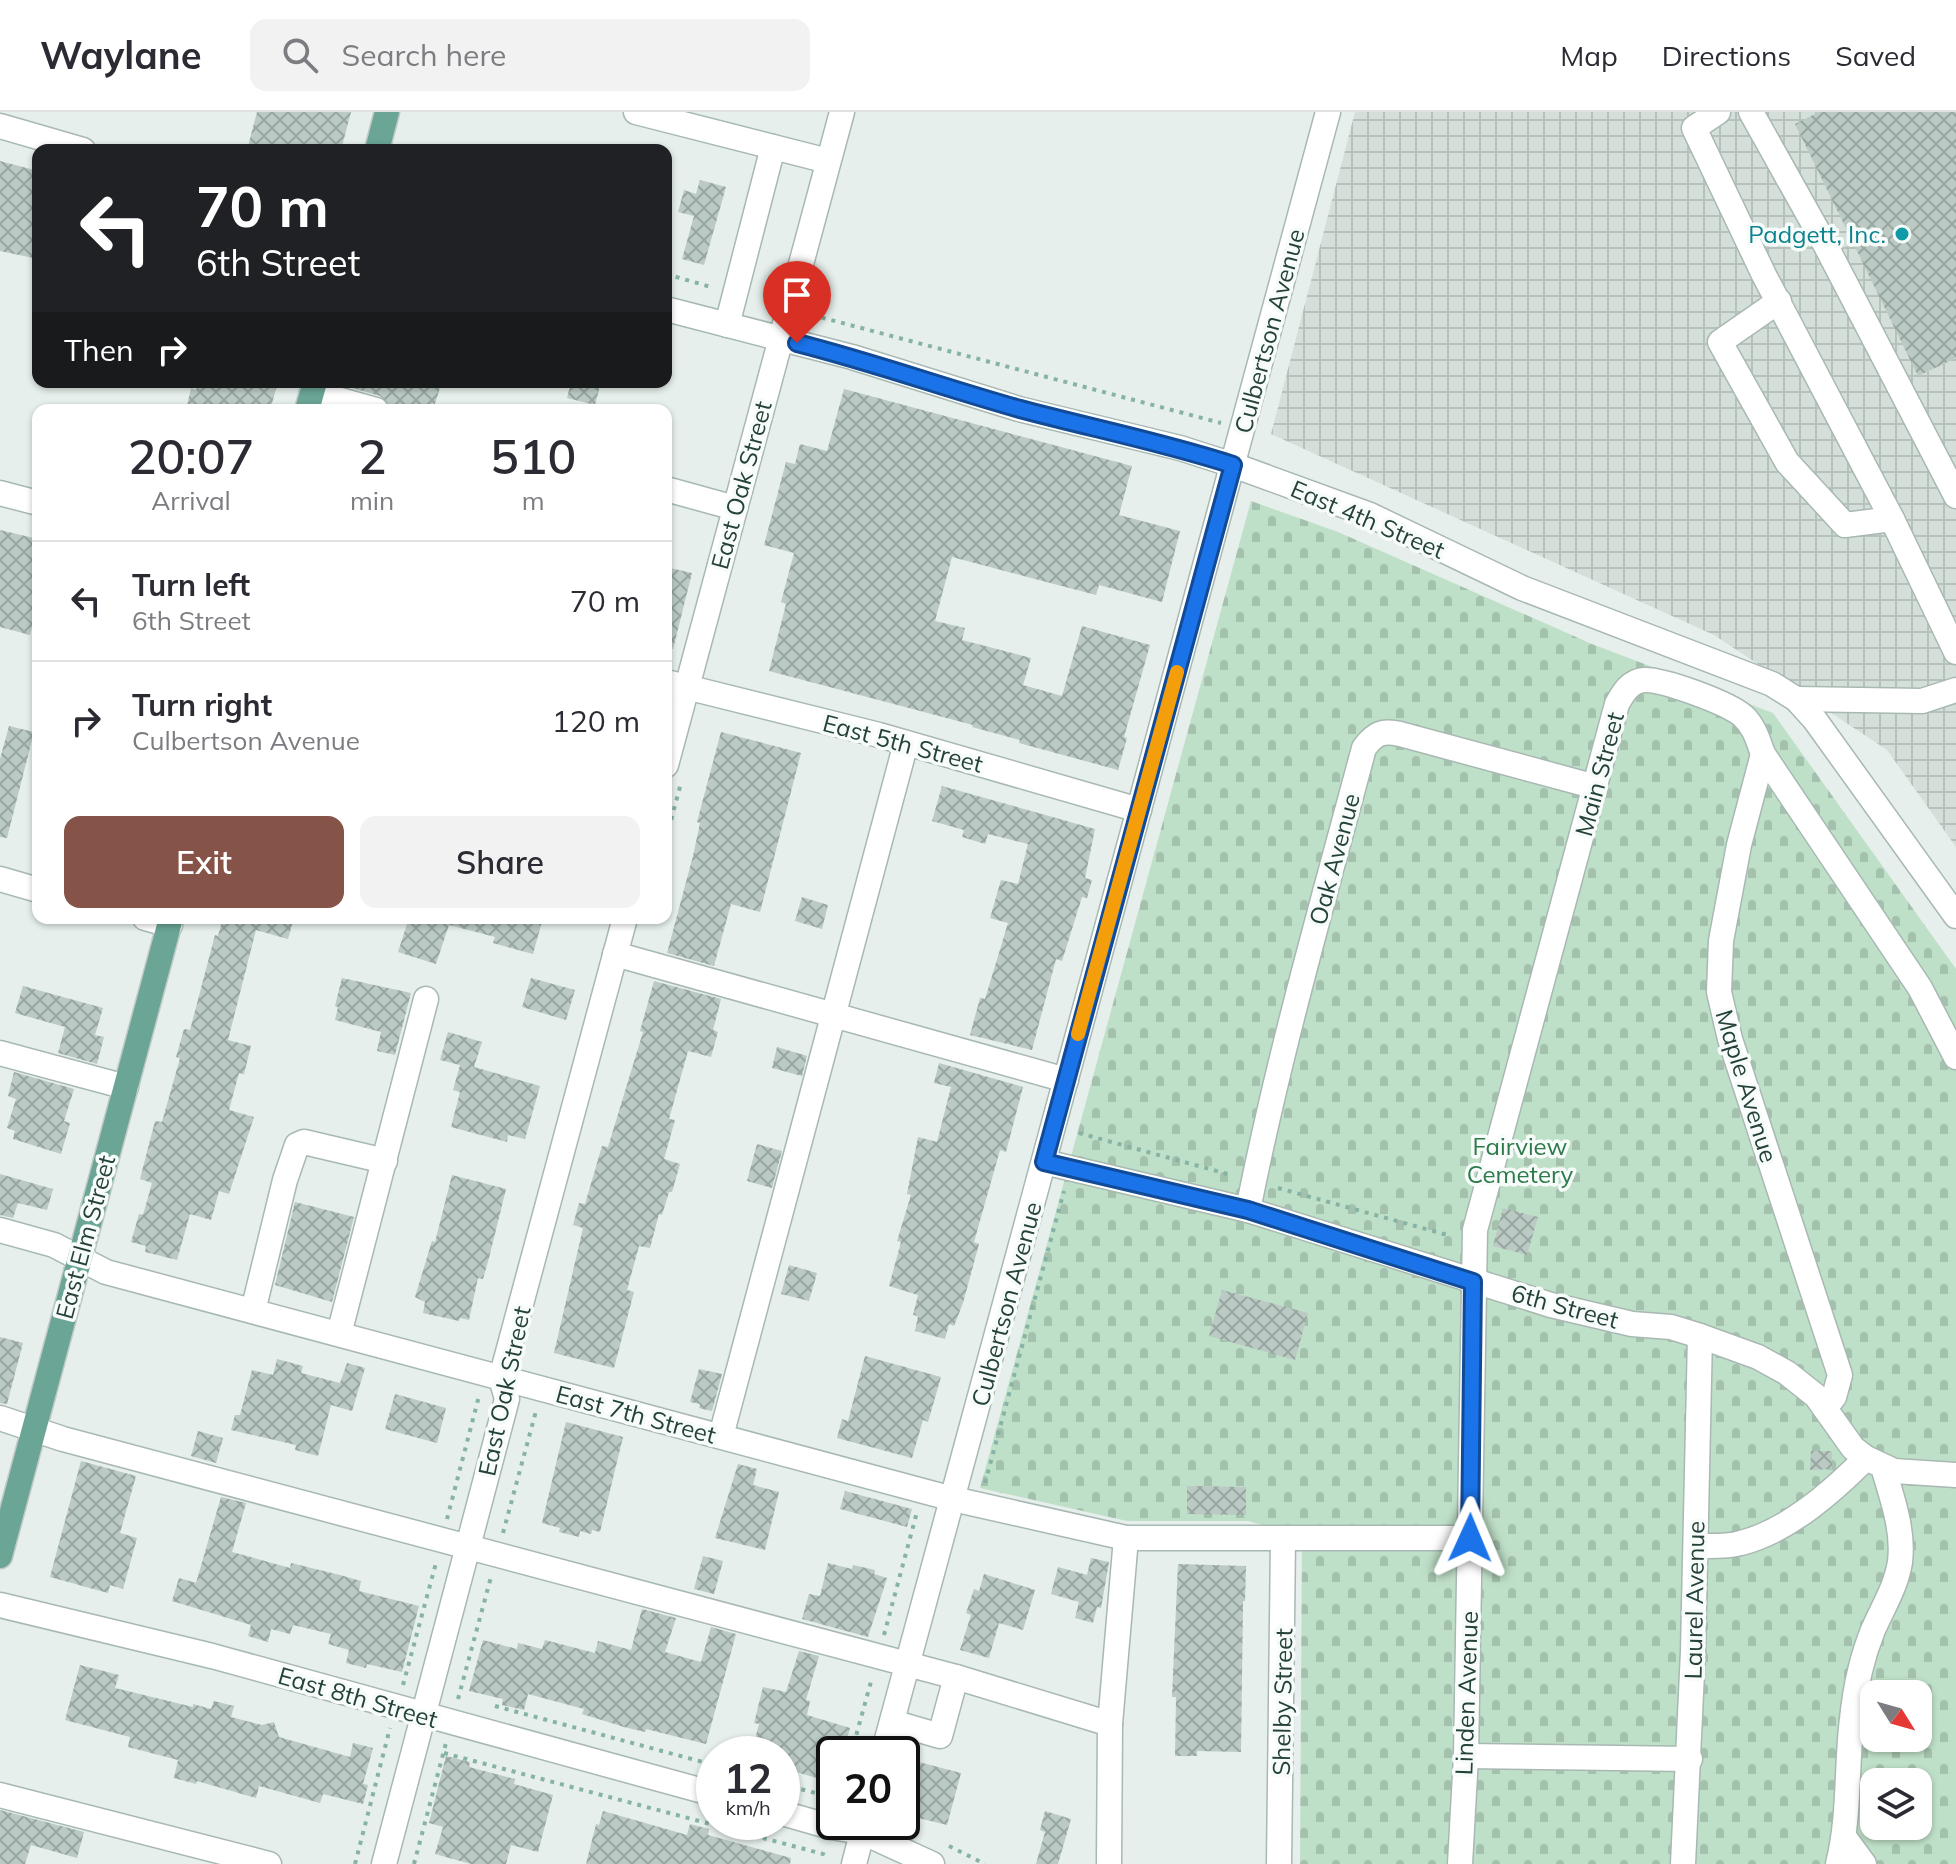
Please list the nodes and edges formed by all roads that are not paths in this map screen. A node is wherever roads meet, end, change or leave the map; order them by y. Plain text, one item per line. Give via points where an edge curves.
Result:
1 (387, 112) edge
2 (636, 112) edge
3 (842, 112) edge
4 (1328, 112) edge
5 (1718, 112) edge
6 (1751, 112) edge
7 (0, 126) edge
8 (62, 144) edge
9 (379, 144) edge
10 (773, 147) junction
11 (828, 161) junction
12 (1779, 301) junction
13 (672, 311) edge
14 (727, 325) junction
15 (780, 339) junction
16 (311, 395) edge
17 (350, 404) edge
18 (1233, 465) junction
19 (672, 491) edge
20 (0, 493) edge
21 (1956, 496) edge
22 (32, 501) edge
23 (735, 508) junction
24 (1892, 519) junction
25 (1956, 652) edge
26 (676, 684) edge
27 (1956, 690) edge
28 (1796, 699) junction
29 (672, 716) edge
30 (906, 743) junction
31 (1763, 754) junction
32 (1595, 790) junction
33 (1139, 810) junction
34 (0, 879) edge
35 (32, 888) edge
36 (1956, 916) edge
37 (169, 924) edge
38 (623, 924) edge
39 (615, 954) junction
40 (426, 999) dead end
41 (834, 1014) junction
42 (0, 1053) edge
43 (1956, 1057) edge
44 (1066, 1080) junction
45 (126, 1087) junction
46 (385, 1161) junction
47 (1044, 1162) junction
48 (1248, 1210) junction
49 (0, 1230) edge
50 (79, 1259) junction
51 (1473, 1282) junction
52 (253, 1311) junction
53 (339, 1334) junction
54 (1700, 1336) junction
55 (501, 1378) junction
56 (1825, 1408) junction
57 (0, 1418) edge
58 (34, 1431) junction
59 (721, 1436) junction
60 (1875, 1463) junction
61 (1956, 1475) edge
62 (953, 1499) junction
63 (1126, 1538) junction
64 (1470, 1538) junction
65 (1283, 1539) junction
66 (469, 1545) junction
67 (1696, 1546) junction
68 (0, 1556) edge
69 (0, 1605) edge
70 (908, 1663) junction
71 (956, 1677) junction
72 (424, 1715) junction
73 (892, 1722) junction
74 (1110, 1724) junction
75 (888, 1736) edge
76 (1466, 1756) junction
77 (1690, 1759) junction
78 (696, 1789) edge
79 (0, 1795) edge
80 (1845, 1838) junction
81 (860, 1840) edge
82 (888, 1840) edge
83 (269, 1864) edge
84 (384, 1864) edge
85 (854, 1864) edge
86 (932, 1864) edge
87 (1109, 1864) edge
88 (1279, 1864) edge
89 (1460, 1864) edge
90 (1683, 1864) edge
91 (1838, 1864) edge
92 (1864, 1864) edge

1 - 9 main road
2 - 10 street
3 - 11 street, East Oak Street
4 - 18 street, Culbertson Avenue
5 - 12 street via 1694,128
6 - 21 street
7 - 8 street
10 - 11 street
10 - 14 street
11 - 15 street, East Oak Street
12 - 24 street
12 - 24 street via 1720,342 1787,462 1845,525
13 - 14 street, East 4th Street
14 - 15 street, East 4th Street
15 - 18 street, East 4th Street
15 - 23 street, East Oak Street
16 - 17 street
18 - 28 street, East 4th Street via 1370,515 1522,588 1746,673
18 - 33 street, Culbertson Avenue
19 - 23 street
20 - 22 street
23 - 26 street, East Oak Street
24 - 25 street
26 - 29 street, East Oak Street
26 - 30 street, East 5th Street
27 - 28 street via 1922,701
28 - 36 street, East 4th Street
30 - 33 street, East 5th Street
30 - 41 street
31 - 32 street, Main Street via 1742,715 1673,686 1642,680 1628,687 1617,704
31 - 43 street, Main Street via 1920,988
31 - 56 street, Maple Avenue via 1721,941 1719,992 1840,1375
32 - 48 street, Oak Avenue via 1388,731 1370,740 1286,1042
32 - 51 street, Main Street via 1475,1230
33 - 44 street, Culbertson Avenue
34 - 35 street
37 - 45 main road, East Elm Street
38 - 39 street, East Oak Street
39 - 41 street
39 - 55 street, East Oak Street
40 - 46 street
41 - 44 street
41 - 59 street
42 - 45 street
44 - 47 street, Culbertson Avenue
45 - 50 main road, East Elm Street
46 - 52 street via 304,1142 297,1145
46 - 53 street
47 - 48 street, 6th Street
47 - 62 street, Culbertson Avenue
48 - 51 street, 6th Street
49 - 50 street, East 7th Street via 54,1245
50 - 52 street, East 7th Street via 106,1272
50 - 58 main road, East Elm Street
51 - 54 street, 6th Street via 1632,1324
51 - 64 street, Linden Avenue
52 - 53 street, East 7th Street
53 - 55 street, East 7th Street
54 - 56 street, 6th Street via 1787,1373
54 - 67 street, Laurel Avenue
55 - 59 street, East 7th Street
55 - 66 street, East Oak Street via 507,1399
56 - 60 street, 6th Street via 1853,1448
57 - 58 street
58 - 66 street
58 - 68 main road, East Elm Street
59 - 62 street, East 7th Street
60 - 61 street via 1894,1471
60 - 67 street via 1763,1535 1739,1544
60 - 80 street via 1899,1524 1900,1563 1862,1662 1852,1718
62 - 63 street, East 7th Street
62 - 70 street, Culbertson Avenue
63 - 65 street, East 7th Street
63 - 74 street
64 - 65 street, East 7th Street
64 - 76 street, Linden Avenue
65 - 88 street, Shelby Street
66 - 70 street
66 - 72 street, East Oak Street
67 - 77 street, Laurel Avenue
69 - 72 street, East 8th Street
70 - 71 street
70 - 73 street, Culbertson Avenue
71 - 73 street via 940,1736
71 - 74 street
72 - 78 street, East 8th Street
72 - 84 street, East Oak Street
73 - 75 street, Culbertson Avenue
74 - 87 street
76 - 77 street
76 - 89 street, Linden Avenue
77 - 90 street, Laurel Avenue
79 - 83 street
80 - 91 street
80 - 92 street
81 - 85 street
82 - 86 street

